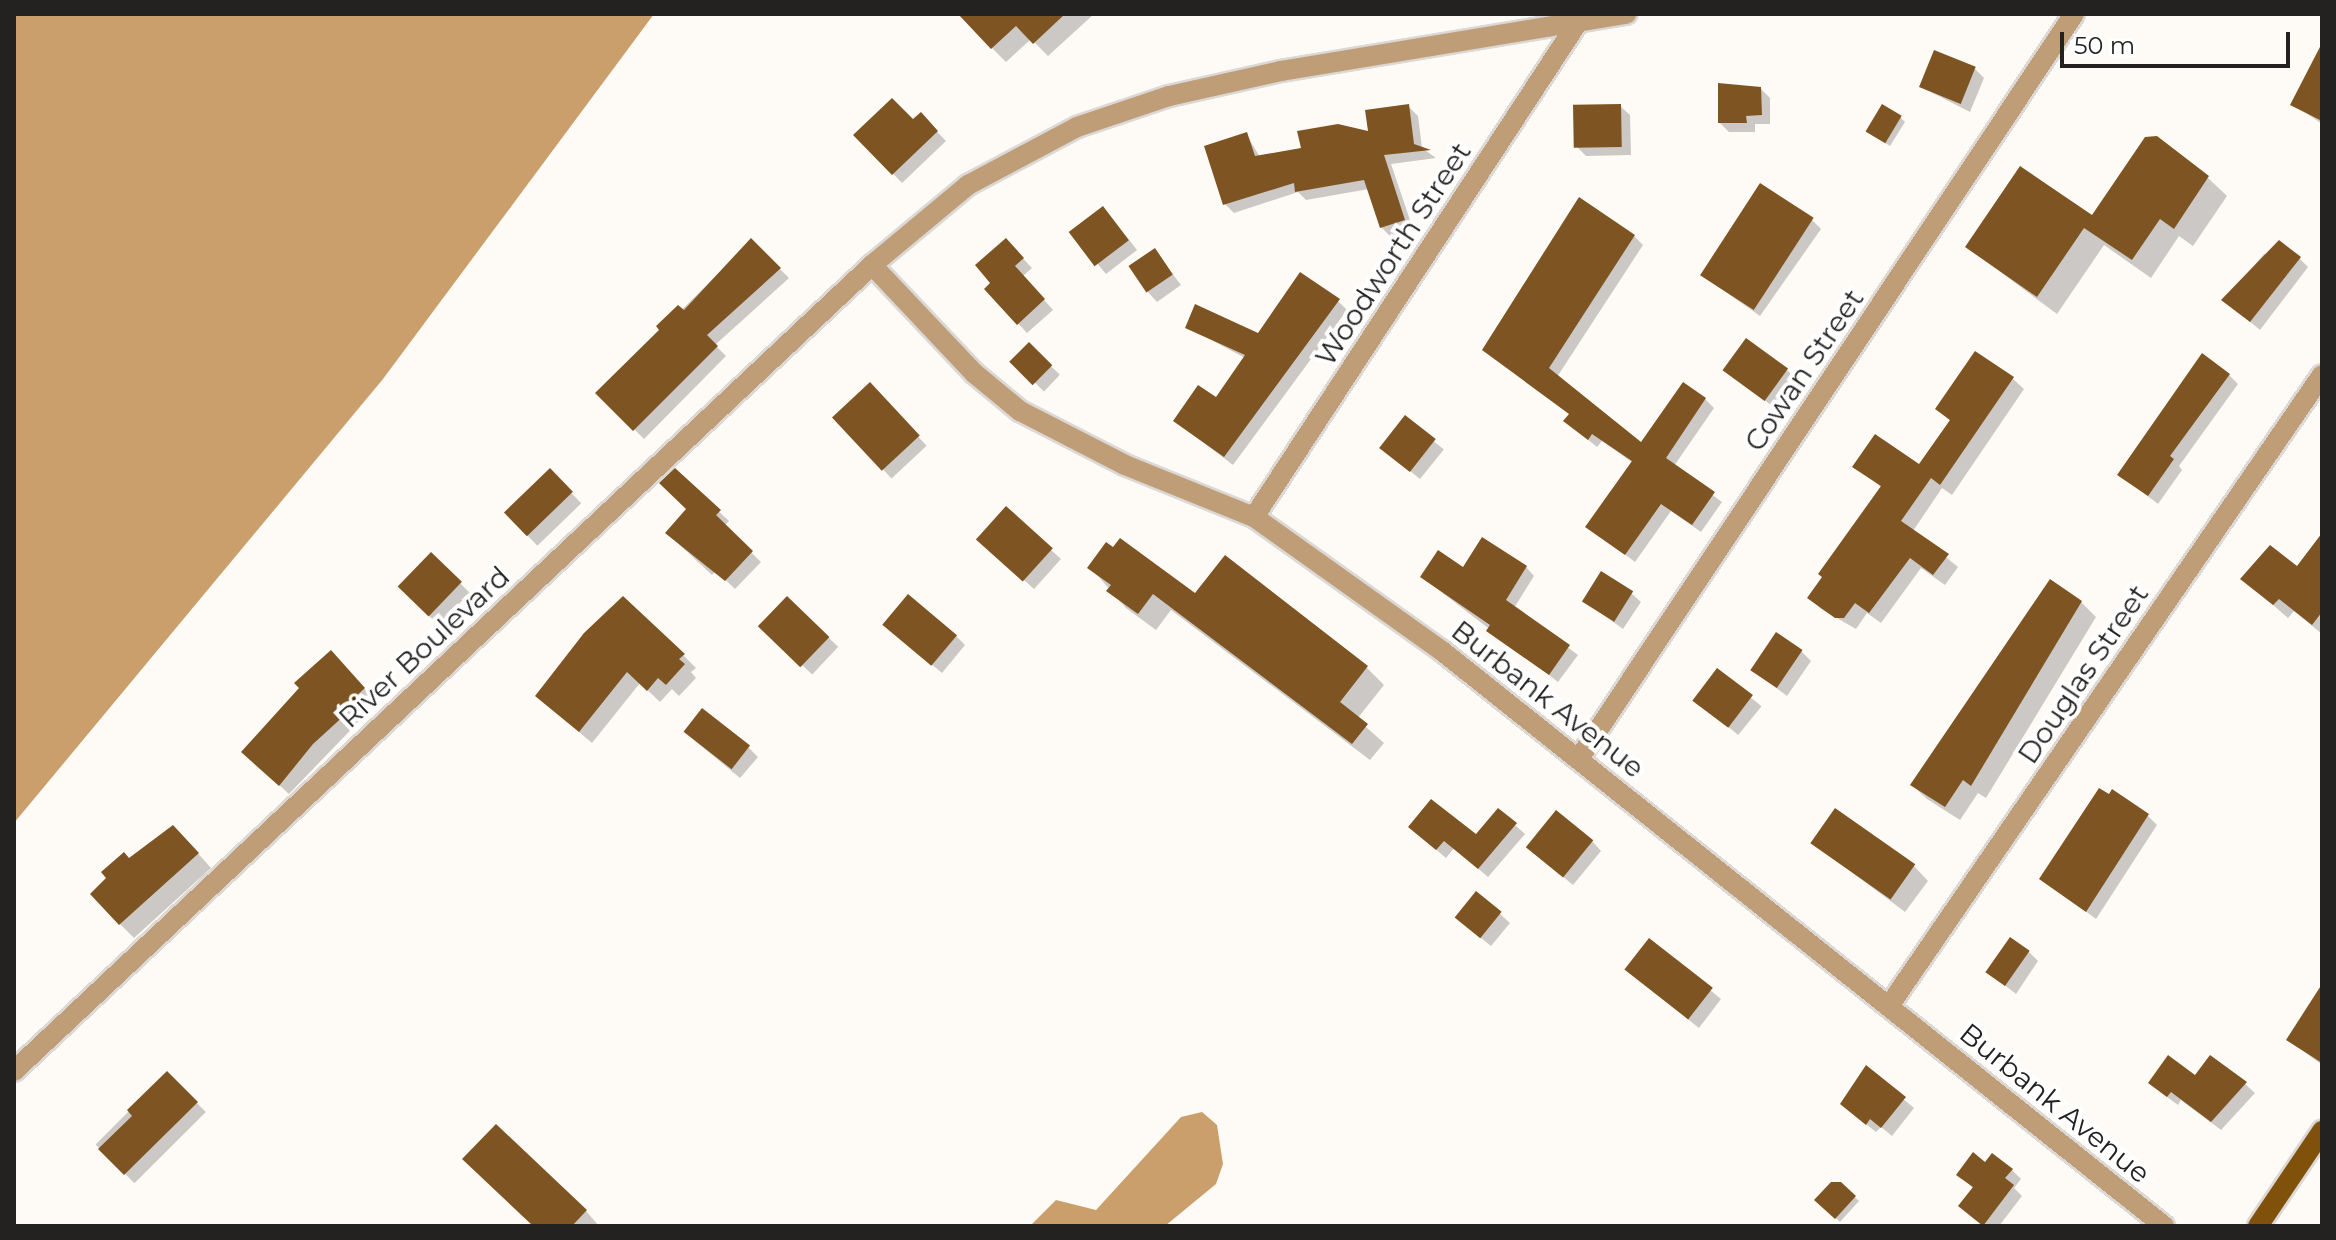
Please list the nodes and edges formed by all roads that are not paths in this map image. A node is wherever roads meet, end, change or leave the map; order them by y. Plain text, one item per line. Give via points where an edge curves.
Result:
1 (1626, 14) edge
2 (2074, 14) edge
3 (1578, 22) junction
4 (872, 265) junction
5 (2322, 375) edge
6 (1254, 517) junction
7 (1580, 757) junction
8 (1889, 1006) junction
9 (14, 1071) edge
10 (2322, 1131) edge
11 (2164, 1226) edge
12 (2258, 1226) edge

1 - 3 street, River Boulevard
2 - 7 street, Cowan Street
3 - 4 street, River Boulevard via 1281,71 1169,96 1077,127 968,185
3 - 6 street, Woodworth Street
4 - 6 street, Burbank Avenue via 974,373 1020,411 1125,465
4 - 9 street, River Boulevard
5 - 8 street, Douglas Street
6 - 7 street, Burbank Avenue
7 - 8 street, Burbank Avenue
8 - 11 street, Burbank Avenue
10 - 12 main road

